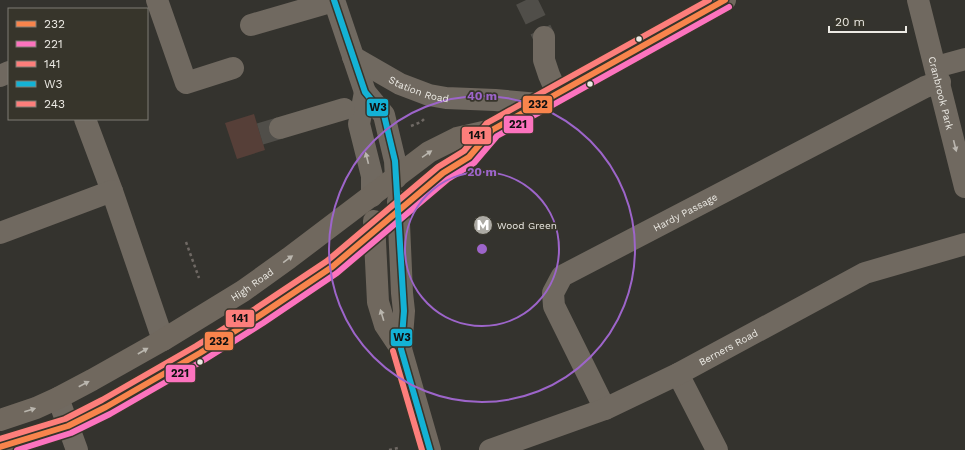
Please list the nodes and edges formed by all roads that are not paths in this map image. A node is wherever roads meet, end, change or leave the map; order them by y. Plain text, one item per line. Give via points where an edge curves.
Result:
1 (157, 0) edge
2 (725, 0) edge
3 (918, 0) edge
4 (334, 1) edge
5 (251, 25) dead end
6 (544, 37) tunnel mouth
7 (353, 57) junction
8 (965, 59) edge
9 (233, 68) dead end
10 (938, 75) junction
11 (365, 92) junction
12 (548, 99) junction
13 (344, 109) dead end
14 (86, 120) edge
15 (280, 128) tunnel mouth
16 (492, 130) junction
17 (396, 178) junction
18 (965, 187) edge
19 (112, 191) junction
20 (372, 196) junction
21 (399, 211) junction
22 (374, 232) junction
23 (0, 233) edge
24 (965, 244) edge
25 (163, 340) junction
26 (401, 348) junction
27 (678, 374) junction
28 (58, 398) junction
29 (605, 409) junction
30 (0, 420) edge
31 (68, 426) junction
32 (0, 447) edge
33 (77, 450) edge
34 (430, 450) edge
35 (490, 450) edge
36 (717, 450) edge

1 - 9 street via 186,83
2 - 12 main road, High Road
3 - 10 street, Cranbrook Park
4 - 5 street
4 - 7 street
6 - 12 street via 544,60 549,75
7 - 11 street
7 - 12 street, Station Road via 400,84 429,96 495,100
8 - 10 street, Hardy Passage
10 -> 18 street, Cranbrook Park
10 - 29 street, Hardy Passage via 918,91 562,276 553,293 554,306
11 - 17 street via 384,115 395,161
20 -> 11 street via 372,176 359,124
12 - 16 main road, High Road
13 - 15 street
14 - 19 street
17 -> 16 main road, High Road via 429,152 457,138
16 - 21 main road, High Road via 469,157 443,173
17 - 20 main road, High Road
17 - 21 main road
19 - 23 street
19 - 25 street
20 - 22 main road
25 -> 20 main road, High Road via 243,291
21 - 22 main road, High Road
21 - 26 main road via 404,311
26 -> 22 main road via 385,325 378,302
22 - 31 main road, High Road via 332,267 259,316 119,400
24 - 27 street, Berners Road via 865,273
28 -> 25 main road, High Road
26 - 34 main road
27 - 29 street, Berners Road
27 - 36 street
30 -> 28 main road, High Road
28 - 31 street
29 - 35 street, Berners Road
31 - 32 main road, High Road
31 - 33 street

